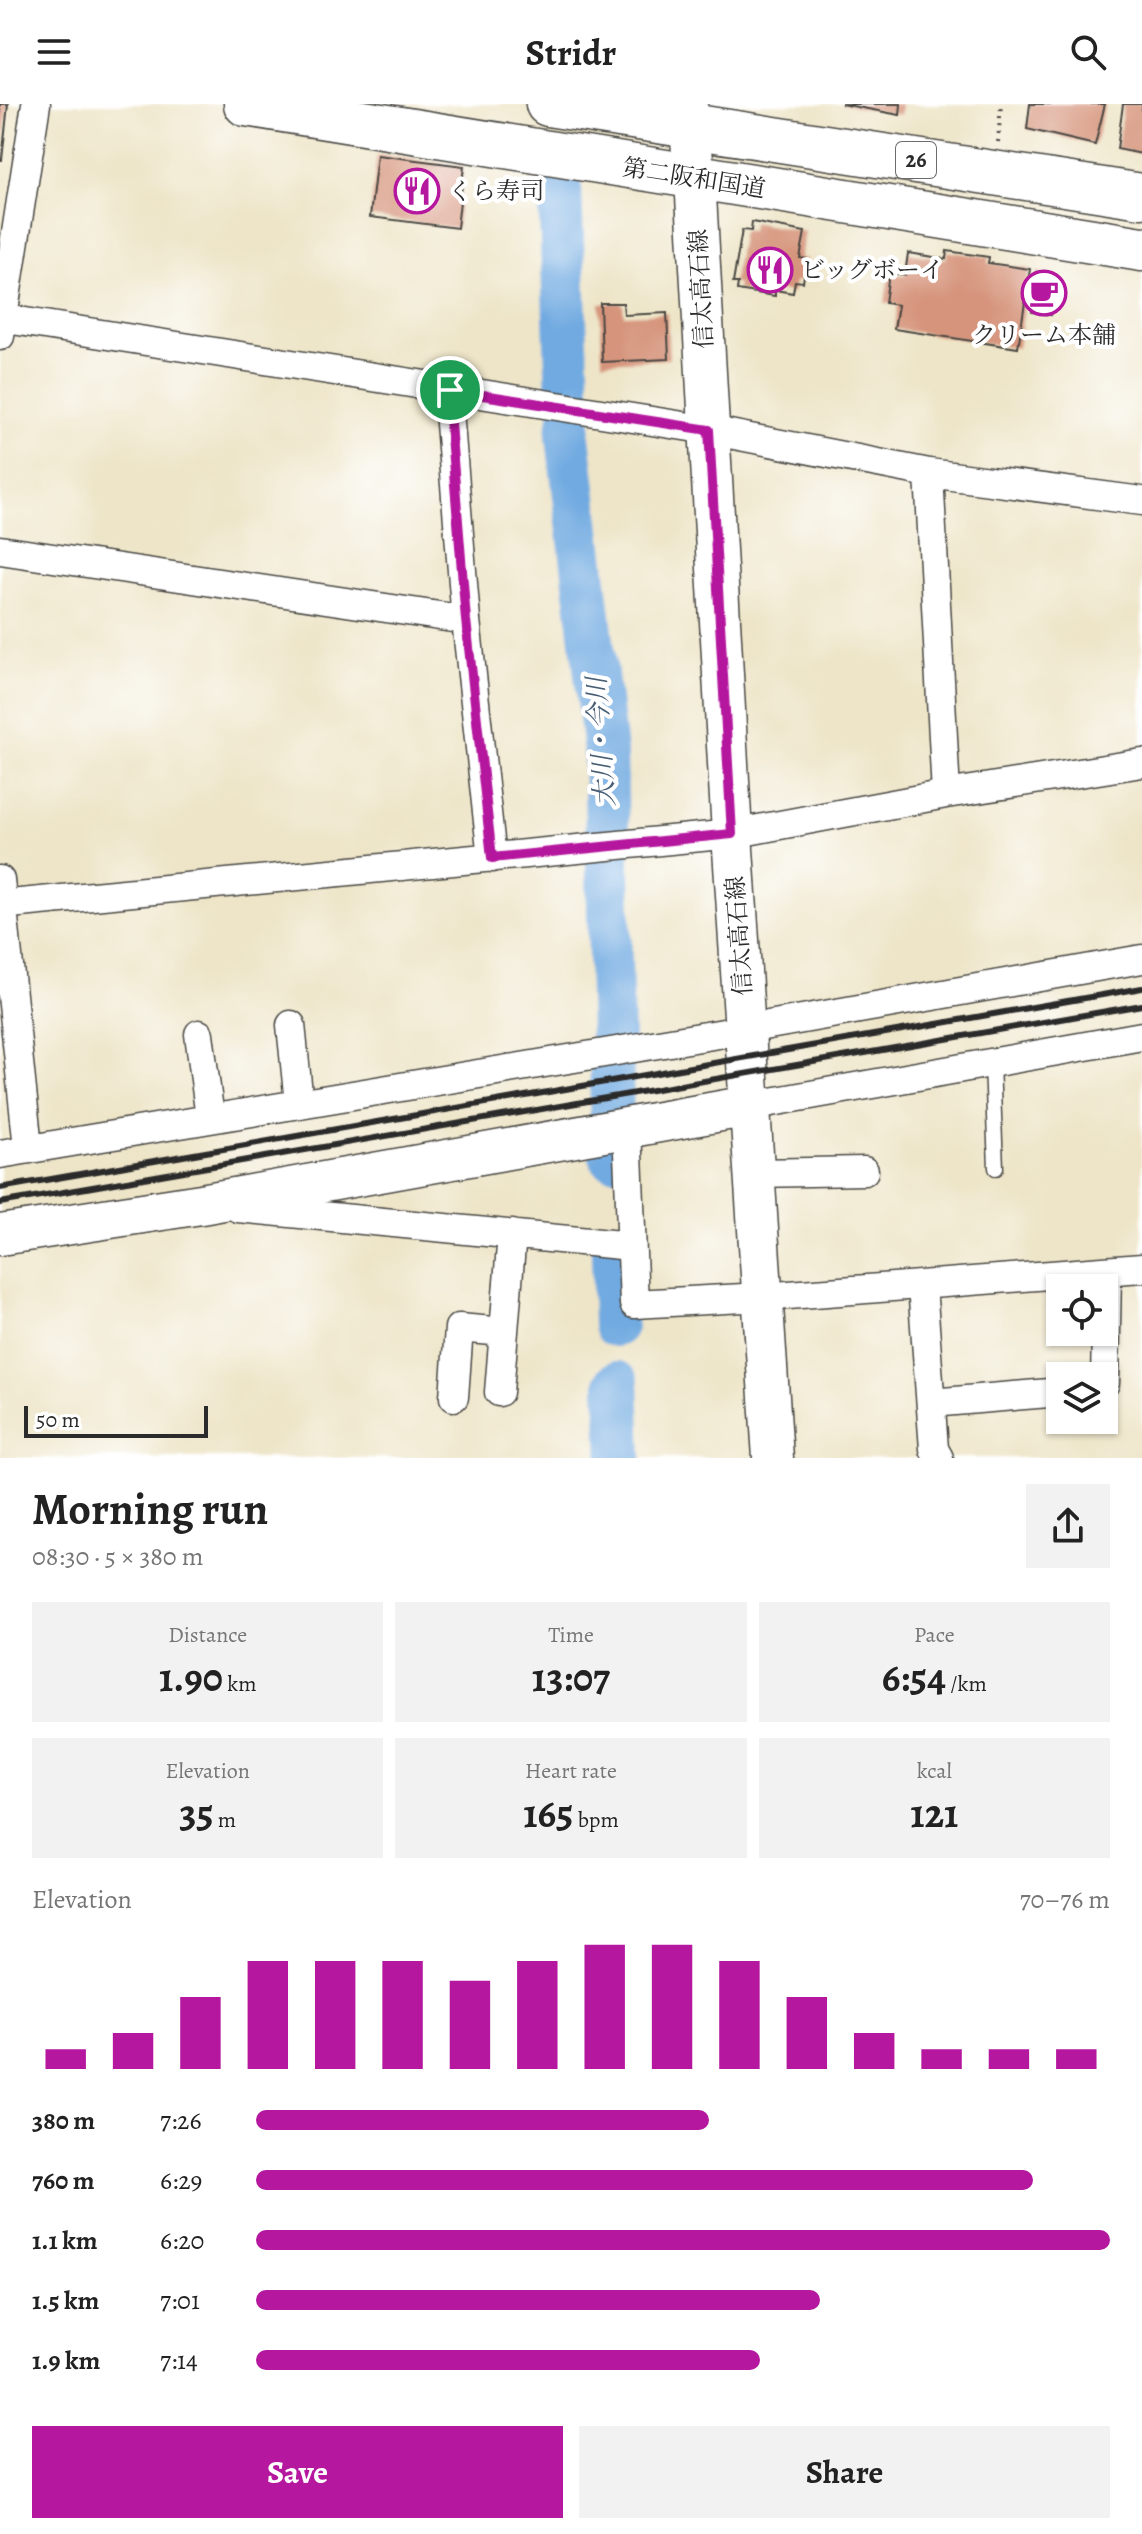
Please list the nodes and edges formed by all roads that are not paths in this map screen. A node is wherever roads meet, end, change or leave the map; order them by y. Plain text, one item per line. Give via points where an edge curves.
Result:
1 (36, 104) edge
2 (246, 104) edge
3 (548, 104) edge
4 (688, 115) edge
5 (695, 178) junction
6 (1142, 196) edge
7 (1142, 249) edge
8 (1, 324) edge
9 (450, 390) junction
10 (709, 430) junction
11 (929, 473) junction
12 (1142, 501) edge
13 (0, 550) edge
14 (466, 620) junction
15 (1142, 763) edge
16 (946, 794) junction
17 (732, 834) junction
18 (492, 858) junction
19 (1, 896) edge
20 (1142, 959) edge
21 (291, 1025) dead end
22 (745, 1029) junction
23 (199, 1034) dead end
24 (1142, 1036) edge
25 (992, 1063) junction
26 (299, 1103) junction
27 (749, 1106) junction
28 (210, 1118) junction
29 (615, 1130) junction
30 (28, 1148) junction
31 (0, 1154) edge
32 (996, 1168) dead end
33 (864, 1171) dead end
34 (755, 1173) junction
35 (201, 1204) junction
36 (512, 1234) junction
37 (0, 1235) edge
38 (631, 1246) junction
39 (1142, 1268) edge
40 (1107, 1271) junction
41 (922, 1286) junction
42 (762, 1297) junction
43 (504, 1332) junction
44 (1105, 1362) edge
45 (499, 1392) dead end
46 (1046, 1393) edge
47 (454, 1397) dead end
48 (931, 1403) junction
49 (773, 1458) edge
50 (939, 1458) edge

1 - 8 street
2 - 5 highway, 第二阪和国道 / 26
3 - 4 highway, 26
4 - 5 main road, 信太高石線
4 - 6 highway, 26
5 - 7 highway, 第二阪和国道 / 26
5 - 10 main road, 信太高石線
8 - 9 street
9 - 10 street
9 - 14 street
10 - 11 street
10 - 17 main road, 信太高石線
11 - 12 street
11 - 16 street
13 - 14 street
14 - 18 street
15 - 16 street
16 - 17 street
17 - 18 street
17 - 22 main road, 信太高石線
18 - 19 street
19 - 30 street
20 - 22 street
21 - 26 street
22 - 26 street
22 - 27 main road, 信太高石線
23 - 28 street
24 - 25 street
25 - 27 street
25 - 32 lane
26 - 28 street
27 - 29 main road
27 - 34 main road, 信太高石線
28 - 30 street
29 - 35 main road
29 - 38 street
30 - 31 street
33 - 34 street
34 - 42 main road, 信太高石線
35 - 36 street
35 - 37 main road
36 - 38 street
36 - 43 street
38 - 42 street via 634,1304
39 - 40 street
40 - 41 street
40 - 44 street
41 - 42 street
41 - 48 street
42 - 49 main road, 信太高石線
43 - 45 street
43 - 47 street via 459,1328
46 - 48 street
48 - 50 street

